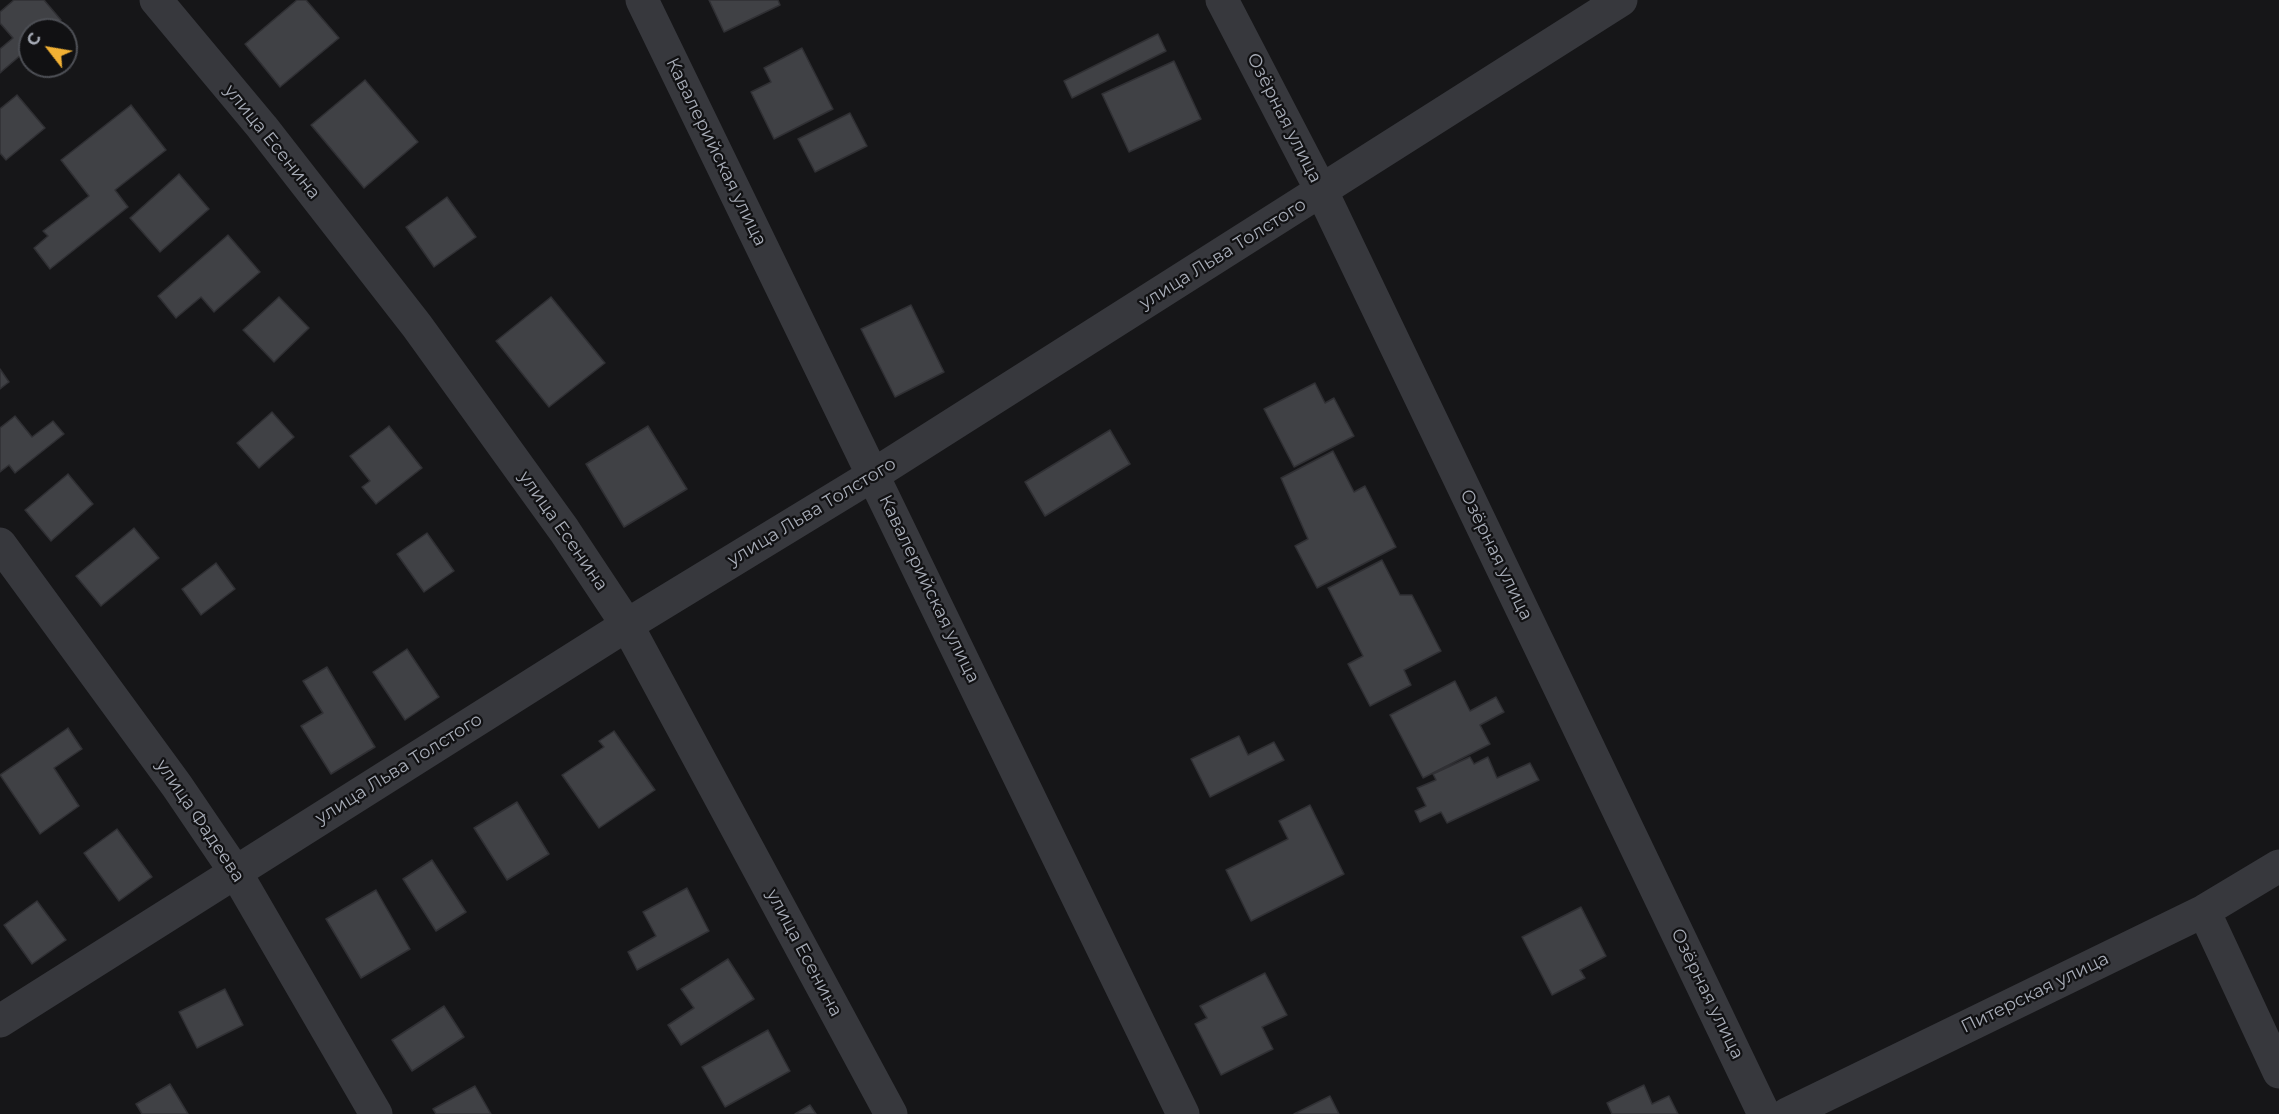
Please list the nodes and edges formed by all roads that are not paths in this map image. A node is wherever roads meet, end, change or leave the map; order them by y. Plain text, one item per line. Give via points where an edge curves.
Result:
1 (156, 0) edge
2 (642, 0) edge
3 (1222, 0) edge
4 (1621, 0) edge
5 (1322, 192) junction
6 (873, 475) junction
7 (0, 544) edge
8 (627, 625) junction
9 (2279, 866) edge
10 (236, 873) junction
11 (2204, 911) junction
12 (0, 1021) edge
13 (2279, 1072) edge
14 (376, 1114) edge
15 (891, 1114) edge
16 (1183, 1114) edge
17 (1764, 1114) edge
18 (1787, 1114) edge

1 - 8 street, улица Есенина via 262,127 417,326 564,530
2 - 6 street, Кавалерийская улица
3 - 5 street, Озёрная улица
4 - 5 street, улица Льва Толстого
5 - 6 street, улица Льва Толстого
5 - 17 street, Озёрная улица
6 - 8 street, улица Льва Толстого
6 - 16 street, Кавалерийская улица
7 - 10 street, улица Фадеева
8 - 10 street, улица Льва Толстого
8 - 15 street, улица Есенина
9 - 11 street, Питерская улица
10 - 12 street, улица Льва Толстого
10 - 14 street, улица Фадеева
11 - 13 street
11 - 18 street, Питерская улица

